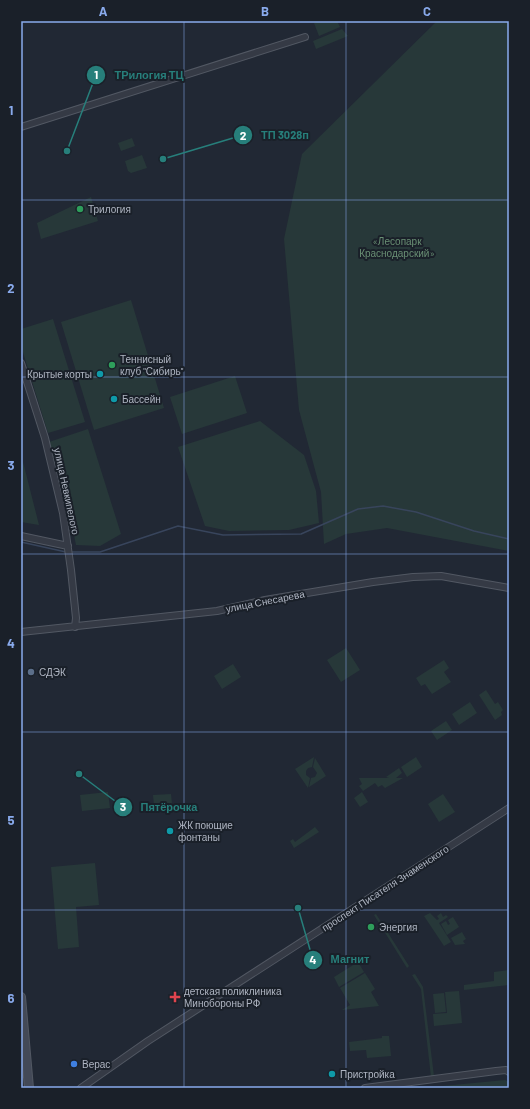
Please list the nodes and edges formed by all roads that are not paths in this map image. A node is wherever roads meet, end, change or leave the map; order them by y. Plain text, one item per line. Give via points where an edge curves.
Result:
1 (305, 36) dead end
2 (21, 127) edge
3 (21, 363) edge
4 (21, 536) edge
5 (68, 548) junction
6 (509, 588) edge
7 (75, 627) junction
8 (21, 632) edge
9 (509, 808) edge
10 (21, 997) edge
11 (509, 1072) edge
12 (29, 1088) edge
13 (81, 1088) edge
14 (365, 1088) edge

1 - 2 street
3 - 5 street, улица Невкипелого via 45,438 63,513
4 - 5 street
5 - 7 street, улица Невкипелого
6 - 7 street, улица Снесарева via 441,576 413,577 272,599 217,611
7 - 8 street, улица Снесарева
9 - 13 street, проспект Писателя Знаменского via 148,1041
10 - 12 street
11 - 14 street via 484,1072

